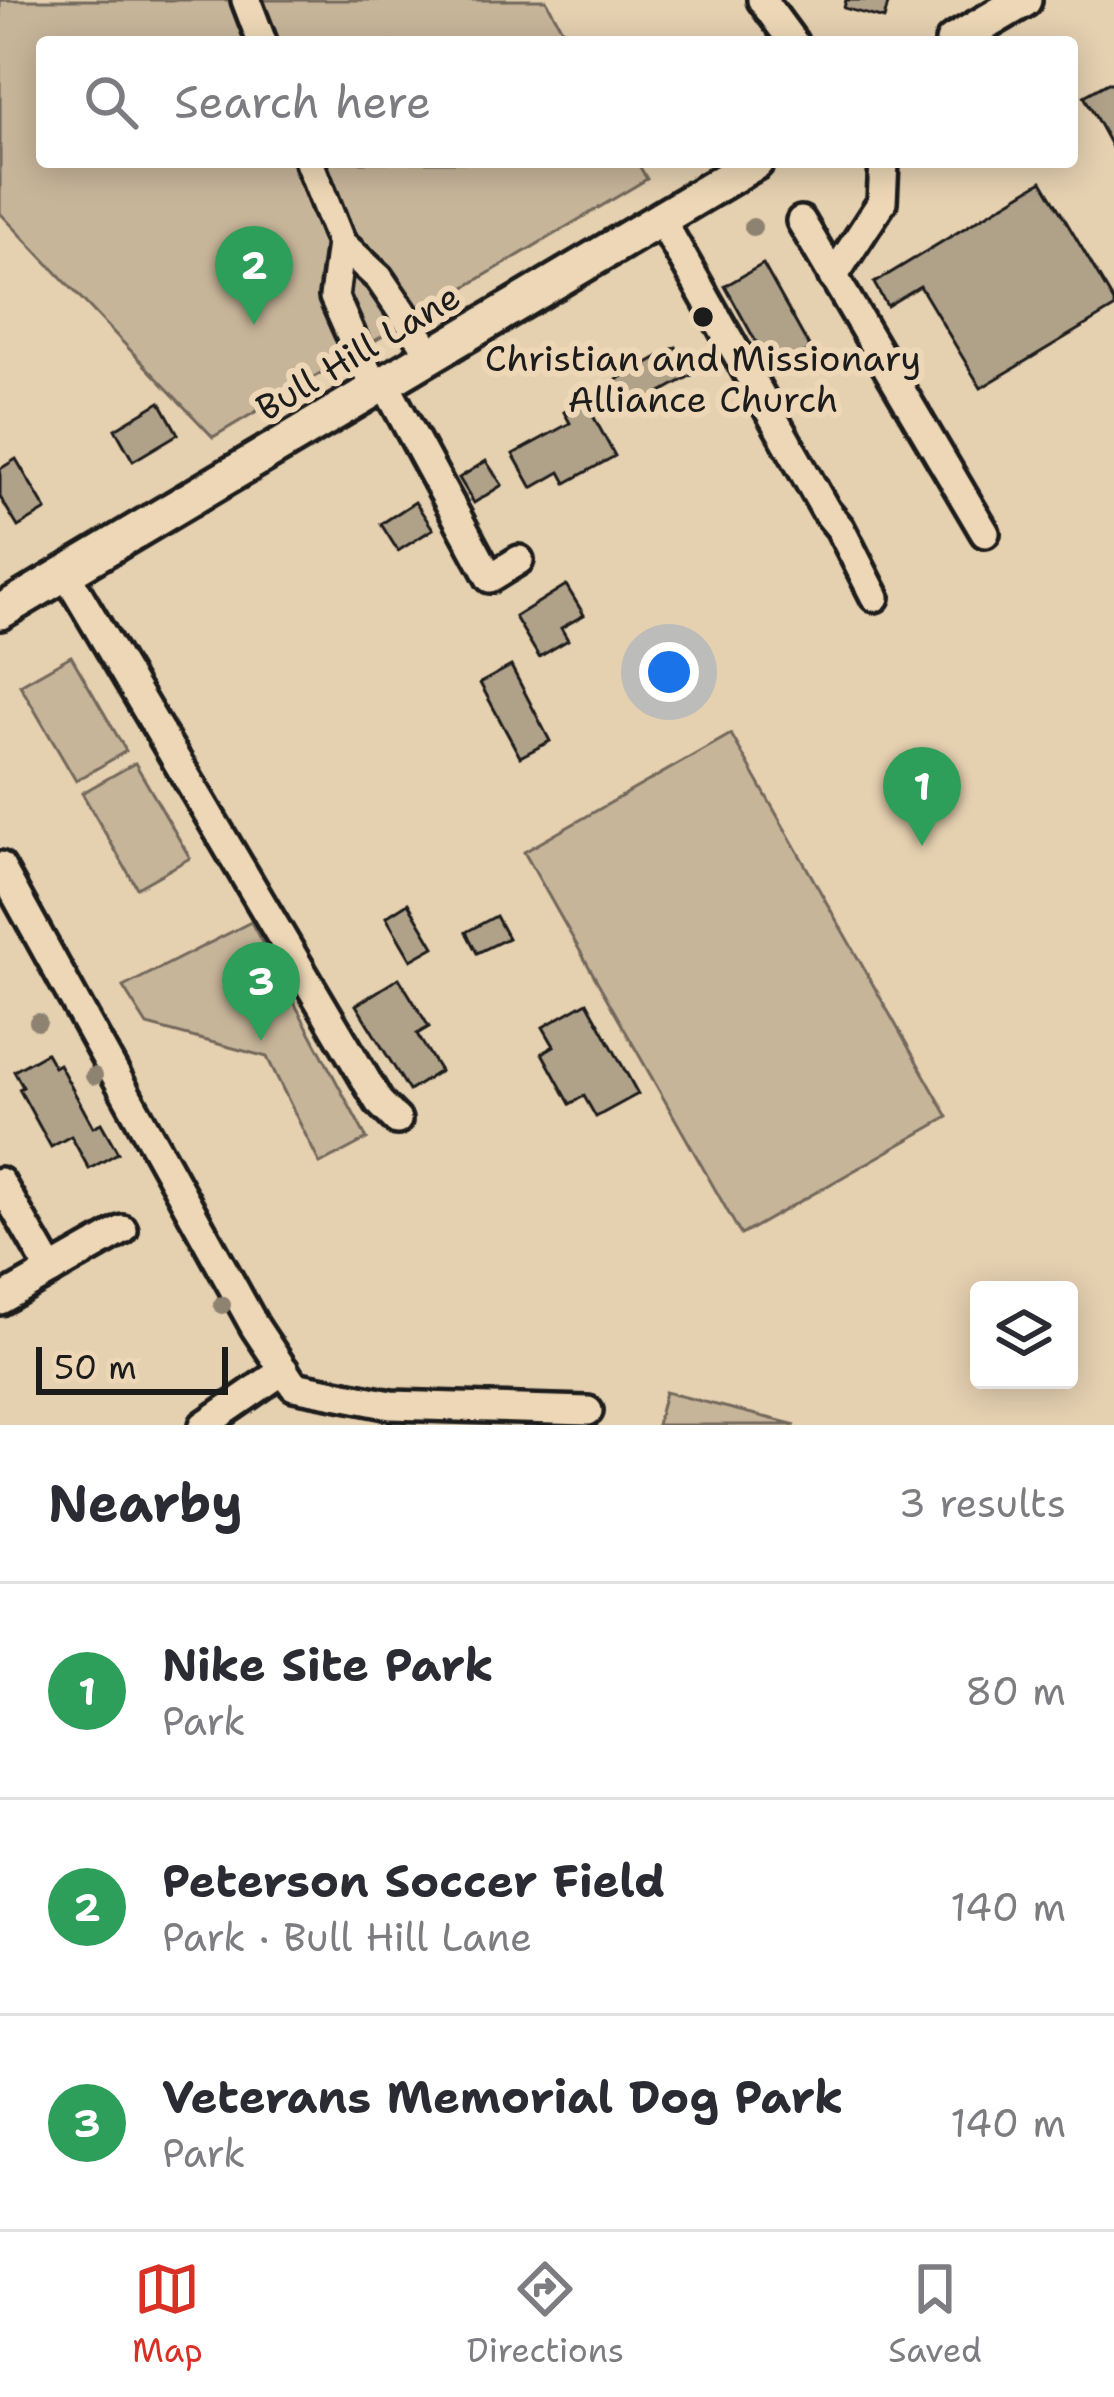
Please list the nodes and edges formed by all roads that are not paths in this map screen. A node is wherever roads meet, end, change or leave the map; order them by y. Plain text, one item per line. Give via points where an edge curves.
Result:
1 (246, 0) edge
2 (762, 0) edge
3 (1024, 0) edge
4 (260, 36) edge
5 (789, 36) edge
6 (963, 36) edge
7 (312, 168) edge
8 (746, 168) edge
9 (884, 168) edge
10 (662, 221) junction
11 (801, 221) dead end
12 (341, 243) junction
13 (833, 277) junction
14 (430, 353) junction
15 (379, 385) junction
16 (985, 533) dead end
17 (519, 560) dead end
18 (65, 572) junction
19 (875, 597) dead end
20 (1, 608) edge
21 (0, 866) edge
22 (397, 1120) dead end
23 (0, 1182) edge
24 (123, 1230) dead end
25 (51, 1271) junction
26 (0, 1300) edge
27 (284, 1370) junction
28 (588, 1411) dead end
29 (204, 1425) edge

1 - 4 street
2 - 5 street
3 - 6 main road
7 - 12 street
8 - 10 main road, Bull Hill Lane
9 - 13 street via 883,202
10 - 14 main road, Bull Hill Lane
10 - 19 street
11 - 13 street
12 - 14 street via 380,278
12 - 15 street via 334,297
13 - 16 street
14 - 15 main road, Bull Hill Lane
15 - 17 street via 490,578
15 - 18 main road, Bull Hill Lane
18 - 20 main road, Bull Hill Lane
18 - 22 street via 379,1102
21 - 27 street
23 - 25 street
24 - 25 street
25 - 26 street
27 - 28 street via 295,1386 391,1405
27 - 29 street

